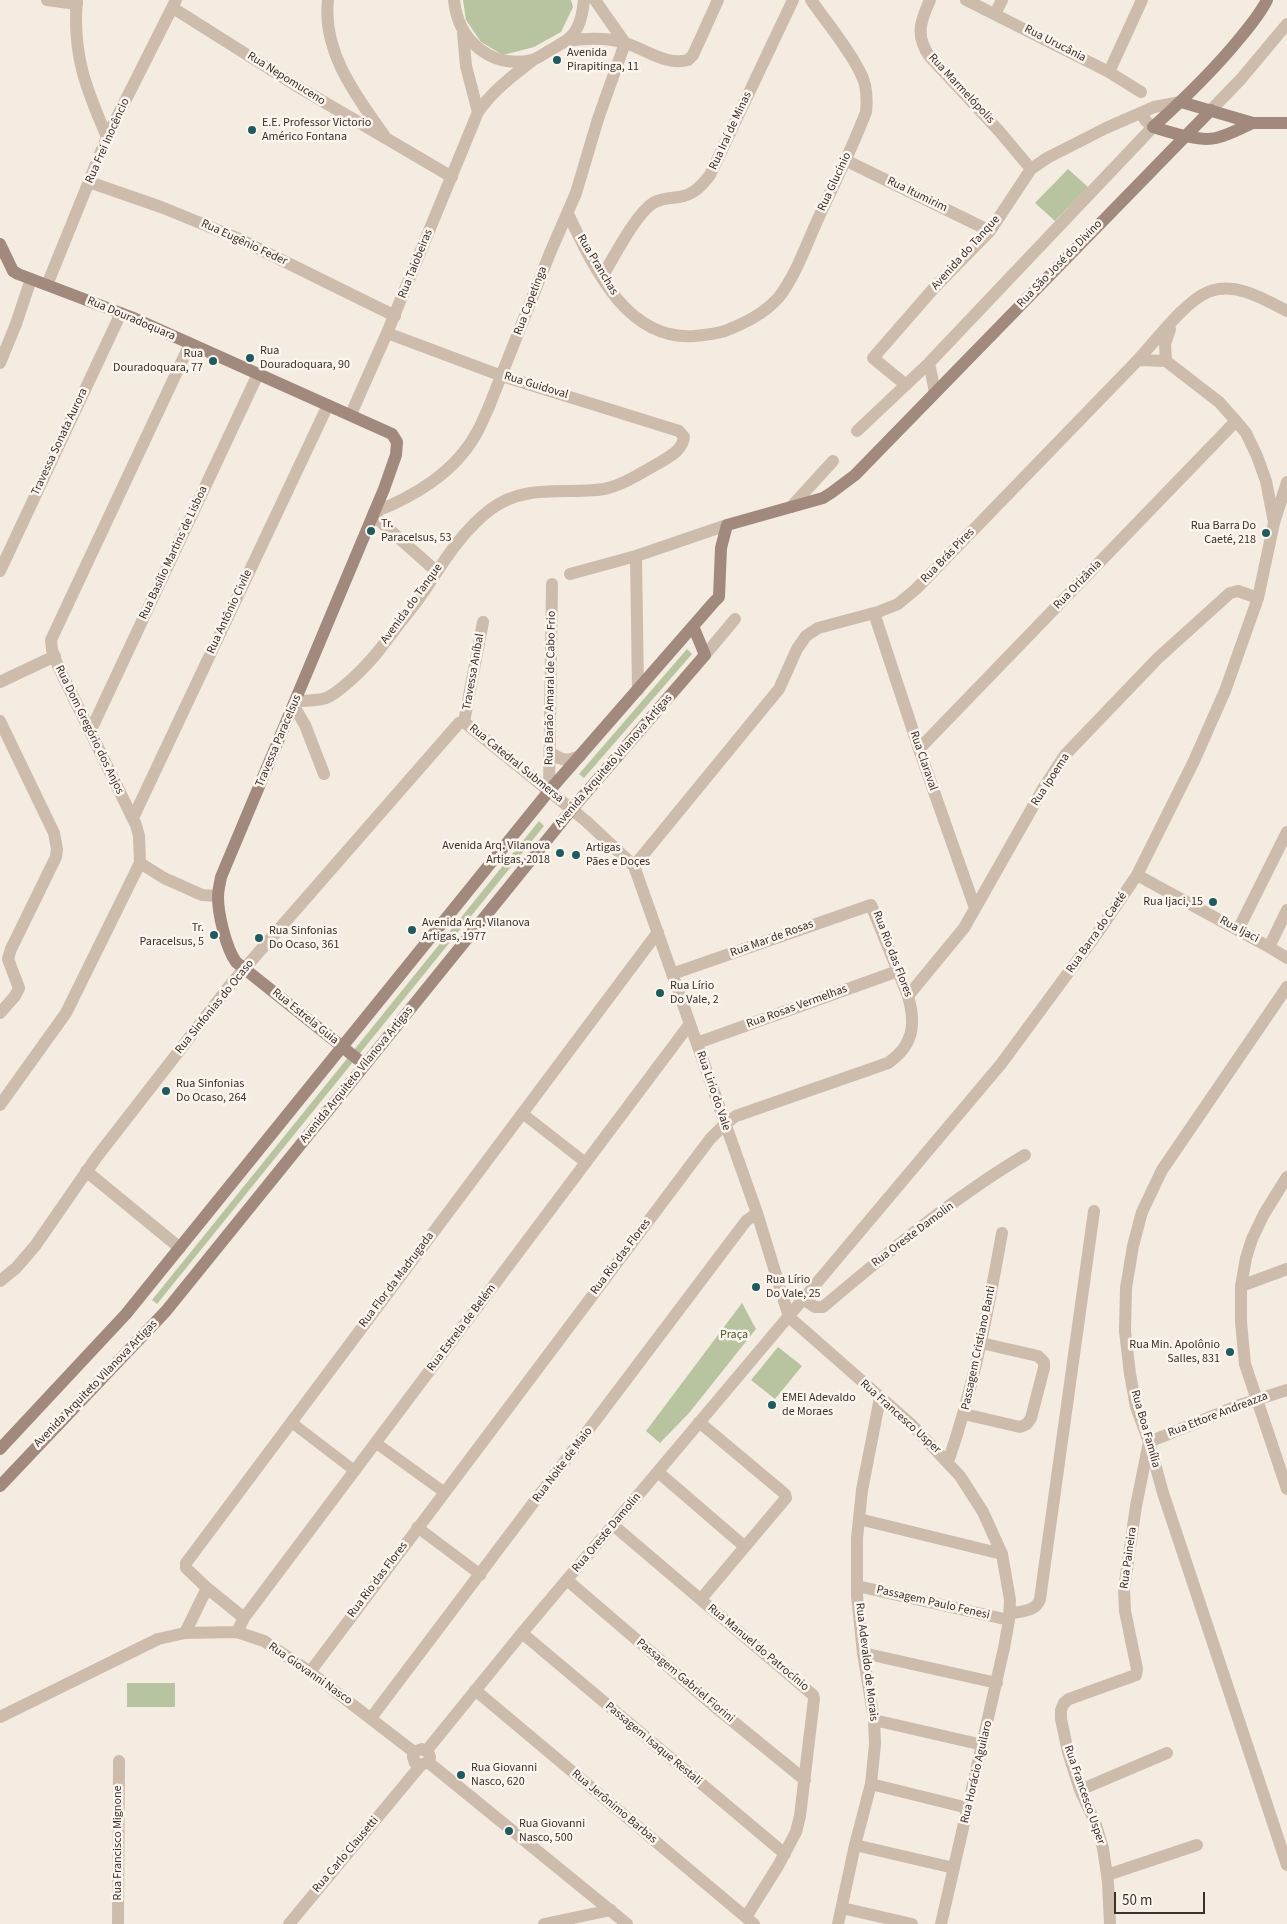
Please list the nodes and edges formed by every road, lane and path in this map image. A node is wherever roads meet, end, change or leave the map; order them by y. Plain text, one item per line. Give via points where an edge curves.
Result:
1 (48, 0) edge
2 (328, 0) edge
3 (454, 0) edge
4 (584, 0) edge
5 (595, 0) edge
6 (718, 0) edge
7 (793, 0) edge
8 (810, 0) edge
9 (930, 0) edge
10 (966, 0) edge
11 (1002, 0) edge
12 (1142, 0) edge
13 (1267, 0) edge
14 (77, 2) edge
15 (174, 4) edge
16 (995, 14) junction
17 (1287, 24) edge
18 (462, 30) junction
19 (567, 41) junction
20 (625, 42) junction
21 (534, 60) junction
22 (1109, 72) junction
23 (1141, 92) dead end
24 (1182, 102) junction
25 (1211, 110) junction
26 (478, 112) junction
27 (1141, 113) junction
28 (1253, 122) junction
29 (1287, 123) edge
30 (1154, 127) junction
31 (1186, 135) junction
32 (107, 137) junction
33 (386, 139) junction
34 (845, 160) junction
35 (1031, 169) junction
36 (452, 177) junction
37 (89, 182) junction
38 (568, 214) junction
39 (990, 230) junction
40 (0, 244) edge
41 (602, 277) junction
42 (31, 279) junction
43 (47, 285) junction
44 (1287, 311) edge
45 (121, 313) junction
46 (395, 316) junction
47 (1172, 323) junction
48 (387, 334) junction
49 (714, 335) joint
50 (190, 344) junction
51 (1138, 360) junction
52 (1166, 361) junction
53 (0, 363) edge
54 (929, 363) junction
55 (258, 374) junction
56 (502, 376) junction
57 (906, 385) junction
58 (935, 392) junction
59 (328, 405) junction
60 (351, 414) junction
61 (1236, 421) junction
62 (857, 431) dead end
63 (684, 437) joint
64 (833, 461) dead end
65 (1266, 481) junction
66 (1286, 485) edge
67 (791, 507) junction
68 (374, 513) junction
69 (1274, 524) junction
70 (727, 525) junction
71 (636, 556) junction
72 (436, 570) junction
73 (0, 571) edge
74 (570, 574) dead end
75 (552, 584) dead end
76 (1258, 598) junction
77 (874, 613) junction
78 (735, 619) dead end
79 (483, 622) dead end
80 (693, 626) junction
81 (705, 655) junction
82 (55, 656) junction
83 (0, 682) edge
84 (638, 690) junction
85 (295, 703) junction
86 (0, 721) edge
87 (464, 722) junction
88 (90, 732) junction
89 (919, 749) junction
90 (550, 752) junction
91 (581, 755) junction
92 (324, 774) dead end
93 (549, 791) junction
94 (572, 809) junction
95 (133, 818) junction
96 (1287, 832) edge
97 (140, 862) junction
98 (634, 866) junction
99 (1137, 875) junction
100 (218, 896) junction
101 (872, 904) joint
102 (975, 908) junction
103 (1287, 910) edge
104 (1238, 930) junction
105 (658, 932) junction
106 (1269, 947) junction
107 (1287, 958) edge
108 (245, 969) junction
109 (898, 971) junction
110 (672, 974) junction
111 (1287, 987) edge
112 (908, 996) junction
113 (0, 1013) edge
114 (690, 1025) junction
115 (696, 1043) junction
116 (342, 1047) junction
117 (365, 1065) junction
118 (0, 1105) edge
119 (522, 1114) junction
120 (725, 1124) junction
121 (1025, 1155) dead end
122 (586, 1162) junction
123 (86, 1171) junction
124 (1287, 1177) edge
125 (1094, 1211) dead end
126 (757, 1213) junction
127 (1002, 1233) dead end
128 (180, 1248) junction
129 (1287, 1269) edge
130 (0, 1281) edge
131 (1241, 1286) junction
132 (803, 1299) junction
133 (789, 1317) junction
134 (981, 1344) junction
135 (1287, 1390) edge
136 (880, 1398) junction
137 (1257, 1400) junction
138 (964, 1414) junction
139 (291, 1422) junction
140 (700, 1422) junction
141 (1149, 1442) junction
142 (376, 1443) junction
143 (0, 1449) edge
144 (948, 1462) junction
145 (355, 1471) junction
146 (658, 1472) junction
147 (0, 1486) edge
148 (1287, 1489) edge
149 (444, 1492) junction
150 (859, 1519) junction
151 (613, 1525) junction
152 (417, 1528) junction
153 (744, 1546) junction
154 (1002, 1554) junction
155 (481, 1574) junction
156 (567, 1580) junction
157 (857, 1586) junction
158 (207, 1588) junction
159 (701, 1599) junction
160 (1009, 1617) junction
161 (244, 1618) junction
162 (237, 1632) junction
163 (185, 1633) junction
164 (522, 1633) junction
165 (863, 1653) junction
166 (310, 1672) junction
167 (998, 1683) junction
168 (475, 1690) junction
169 (1069, 1699) joint
170 (0, 1717) edge
171 (371, 1718) junction
172 (874, 1720) junction
173 (983, 1745) junction
174 (1167, 1754) dead end
175 (421, 1758) junction
176 (118, 1761) dead end
177 (805, 1780) junction
178 (871, 1784) junction
179 (1080, 1790) junction
180 (968, 1808) junction
181 (855, 1845) junction
182 (1197, 1845) dead end
183 (785, 1854) junction
184 (1287, 1865) edge
185 (954, 1868) junction
186 (1107, 1875) junction
187 (842, 1908) junction
188 (610, 1910) junction
189 (750, 1921) edge
190 (118, 1924) edge
191 (289, 1924) edge
192 (544, 1924) edge
193 (627, 1924) edge
194 (838, 1924) edge
195 (912, 1924) edge
196 (941, 1924) edge
197 (1110, 1924) edge

1 - 14 street
2 - 33 street via 328,26 342,70
3 - 18 street
4 - 19 street via 578,27
5 - 20 street
6 - 20 street via 688,60 671,62
7 - 41 street, Rua Iraí de Minas via 710,175 692,193 664,198 647,208
8 - 34 street, Rua Glucínio via 860,71 865,85 866,112
9 - 35 street, Rua Marmelópolis via 920,35 923,47
10 - 16 street, Rua Urucânia
11 - 16 street
12 - 22 street
13 - 24 main road via 1254,22
14 - 32 street via 76,42 82,75
15 - 32 street, Rua Frei Inocêncio
15 - 33 street, Rua Nepomuceno via 295,85
16 - 22 street, Rua Urucânia
17 - 25 street
18 - 21 street via 472,44 486,54 501,59
18 - 26 street via 466,66
19 - 20 street via 602,38
19 - 21 street, Rua Taiobeiras
20 - 38 street, Rua Capetinga
21 - 26 street, Rua Taiobeiras via 499,87
22 - 23 street, Rua Urucânia
24 - 25 main road
24 - 27 street, Avenida do Tanque
24 - 30 main road
25 - 28 main road
25 - 31 main road, Rua São José do Divino
26 - 36 street, Rua Taiobeiras
27 - 30 street
27 - 35 street, Avenida do Tanque via 1047,158
28 - 29 main road
28 - 31 main road via 1216,138
30 - 31 main road
30 - 54 street
31 - 58 main road, Rua São José do Divino
32 - 37 street, Rua Frei Inocêncio
33 - 36 street, Rua Nepomuceno
34 - 39 street, Rua Itumirim
34 - 49 street, Rua Glucínio via 794,271 779,296 766,310 745,323
35 - 39 street, Avenida do Tanque
36 - 46 street, Rua Taiobeiras
37 - 43 street, Rua Frei Inocêncio
37 - 46 street, Rua Eugênio Feder via 237,238
38 - 41 street, Rua Pranchas
38 - 56 street, Rua Capetinga
39 - 57 street, Avenida do Tanque via 873,358
40 - 42 main road, Rua Douradoquara via 13,270
41 - 49 street, Rua Pranchas via 637,320 670,335
42 - 43 main road, Rua Douradoquara
42 - 53 street
43 - 45 main road, Rua Douradoquara
44 - 47 street, Rua Brás Pires via 1256,295 1225,289 1210,291 1196,298
45 - 50 main road, Rua Douradoquara
45 - 73 street, Travessa Sonata Aurora
46 - 48 street, Rua Taiobeiras
47 - 51 street, Rua Brás Pires
47 - 52 street via 1165,344
48 - 56 street, Rua Guidoval
48 - 60 street, Rua Taiobeiras
50 - 55 main road, Rua Douradoquara
50 - 82 street, Rua Dom Gregório dos Anjos via 54,631 51,645
51 - 52 street
51 - 77 street, Rua Brás Pires via 916,590 898,604
52 - 61 street via 1220,402
54 - 57 street
54 - 58 street
55 - 59 main road, Rua Douradoquara
55 - 88 street, Rua Basílio Martins de Lisboa
56 - 63 street, Rua Guidoval via 679,431
56 - 68 street, Rua Capetinga via 476,434 461,456 424,487
57 - 62 street
58 - 67 main road, Rua São José do Divino via 847,481 822,498
59 - 60 main road, Rua Douradoquara
59 - 95 street, Rua Antônio Civile
60 - 68 main road, Rua Douradoquara via 392,434 397,442 396,455
61 - 65 street via 1250,441
61 - 89 street, Rua Orizânia
63 - 72 street, Avenida do Tanque via 678,450 669,457 607,488 534,492 493,507 468,530
64 - 67 street
65 - 66 street
65 - 69 street
66 - 69 street, Rua Barra do Caeté
67 - 70 main road, Rua São José do Divino
68 - 72 street
68 - 85 main road, Travessa Paracelsus
69 - 76 street, Rua Barra do Caeté
70 - 71 street
70 - 80 main road, Avenida Arquiteto Vilanova Artigas via 721,548 719,597
71 - 74 street
71 - 84 street
72 - 85 street, Avenida do Tanque via 424,592 367,665 327,698
75 - 90 street, Rua Barão Amaral de Cabo Frio
76 - 99 street, Rua Barra do Caeté via 1225,691
76 - 102 street, Rua Ipoema via 1238,591 1230,593 1158,658 1065,755
77 - 89 street, Rua Claraval
77 - 98 street, Rua Brás Pires via 818,628 806,636 779,689
78 - 81 street, Avenida Arquiteto Vilanova Artigas
79 - 87 street, Travessa Aníbal
80 - 81 main road
80 - 84 main road, Avenida Arquiteto Vilanova Artigas
81 - 94 main road, Avenida Arquiteto Vilanova Artigas
82 - 83 street
82 - 88 street, Rua Dom Gregório dos Anjos
84 - 91 main road, Avenida Arquiteto Vilanova Artigas
85 - 92 street
85 - 100 main road, Travessa Paracelsus via 221,877
86 - 113 street via 54,833 57,849 52,867 11,949 8,959 19,988
87 - 93 street, Rua Catedral Submersa
87 - 108 street, Rua Sinfonias do Ocaso via 459,723
88 - 95 street, Rua Dom Gregório dos Anjos
89 - 102 street, Rua Claraval
90 - 91 street via 567,761
90 - 93 street, Rua Barão Amaral de Cabo Frio
91 - 93 main road, Avenida Arquiteto Vilanova Artigas
93 - 94 street, Rua Catedral Submersa
93 - 116 main road, Avenida Arquiteto Vilanova Artigas
94 - 98 street, Rua Catedral Submersa
94 - 117 main road, Avenida Arquiteto Vilanova Artigas
95 - 97 street, Rua Dom Gregório dos Anjos via 139,836
96 - 104 street
97 - 100 street via 164,878 202,895
97 - 118 street, Rua Dom Gregório dos Anjos via 66,1012
98 - 105 street, Rua Lirio do Vale
99 - 104 street, Rua Ijaci
99 - 132 street, Rua Barra do Caeté via 1001,1064
100 - 108 main road, Travessa Paracelsus via 230,952
101 - 109 street, Rua Rio das Flores
101 - 110 street, Rua Mar de Rosas
102 - 112 street, Rua Ipoema via 964,928
103 - 106 street
104 - 106 street, Rua Ijaci
105 - 110 street, Rua Lirio do Vale
105 - 119 street, Rua Flor da Madrugada
106 - 107 street, Rua Ijaci
108 - 116 main road, Rua Estrela Guia
108 - 123 street, Rua Sinfonias do Ocaso
109 - 112 street, Rua Rio das Flores
109 - 115 street, Rua Rosas Vermelhas
110 - 114 street, Rua Lirio do Vale
111 - 141 street, Rua Boa Família via 1162,1170 1142,1212 1132,1246 1126,1288 1125,1331 1136,1407
112 - 120 street, Rua Rio das Flores via 912,1027 900,1055 888,1063 736,1116
114 - 115 street, Rua Lirio do Vale
114 - 122 street, Rua Estrela de Belém
115 - 120 street, Rua Lirio do Vale
116 - 117 main road, Rua Estrela Guia
116 - 128 main road, Avenida Arquiteto Vilanova Artigas
117 - 147 main road, Avenida Arquiteto Vilanova Artigas via 166,1311
119 - 122 street
119 - 139 street, Rua Flor da Madrugada
120 - 126 street, Rua Lirio do Vale
120 - 149 street, Rua Rio das Flores via 710,1139
121 - 132 street, Rua Oreste Damolin via 884,1256 823,1307 815,1308
122 - 142 street, Rua Estrela de Belém
123 - 128 street
123 - 130 street, Rua Sinfonias do Ocaso via 35,1246
124 - 131 street via 1252,1239
125 - 160 street via 1040,1599 1031,1610
126 - 133 street, Rua Lirio do Vale
126 - 155 street, Rua Noite de Maio via 746,1221
127 - 134 street, Passagem Cristiano Banti
128 - 143 main road, Avenida Arquiteto Vilanova Artigas via 126,1314
129 - 131 street
131 - 137 street via 1245,1364
132 - 133 street, Rua Barra do Caeté
133 - 136 street, Rua Francesco Usper
133 - 140 street, Rua Oreste Damolin
134 - 138 street, Passagem Cristiano Banti
134 - 138 street via 1038,1356 1042,1358 1044,1368 1027,1424 1020,1426
135 - 137 street, Rua Ettore Andreazza
136 - 144 street, Rua Francesco Usper
136 - 150 street, Rua Adevaldo de Morais
137 - 141 street, Rua Ettore Andreazza
137 - 148 street
138 - 144 street, Passagem Cristiano Banti
139 - 145 street
139 - 158 street, Rua Flor da Madrugada via 186,1563 186,1568
140 - 146 street, Rua Oreste Damolin
140 - 153 street via 786,1496
141 - 169 street, Rua Paineira via 1136,1506 1124,1595 1136,1675
141 - 184 street, Rua Boa Família via 1163,1494
142 - 145 street, Rua Estrela de Belém
142 - 149 street
144 - 154 street, Rua Francesco Usper via 983,1512
145 - 161 street, Rua Estrela de Belém
146 - 151 street, Rua Oreste Damolin
146 - 153 street
149 - 152 street, Rua Rio das Flores
150 - 154 street
150 - 157 street, Rua Adevaldo de Morais
151 - 156 street, Rua Oreste Damolin
151 - 159 street, Rua Manuel do Patrocínio
152 - 155 street
152 - 166 street, Rua Rio das Flores
153 - 159 street
154 - 160 street, Rua Francesco Usper via 1010,1600
155 - 171 street, Rua Noite de Maio
156 - 164 street, Rua Oreste Damolin
156 - 177 street, Passagem Gabriel Fiorini
157 - 160 street, Passagem Paulo Fenesi
157 - 165 street, Rua Adevaldo de Morais
158 - 161 street, Rua Flor da Madrugada
158 - 163 street
159 - 177 street, Rua Manuel do Patrocínio via 813,1695
160 - 167 street, Rua Horácio Aguilaro
161 - 162 street, Rua Estrela de Belém
162 - 163 street, Rua Giovanni Nasco
162 - 166 street, Rua Giovanni Nasco via 264,1641
163 - 170 street, Rua Giovanni Nasco via 137,1648
164 - 168 street, Rua Oreste Damolin
164 - 183 street, Passagem Isaque Restali
165 - 167 street
165 - 172 street, Rua Adevaldo de Morais
166 - 171 street, Rua Giovanni Nasco
167 - 173 street, Rua Horácio Aguilaro
168 - 175 street, Rua Oreste Damolin
168 - 189 street, Rua Jerônimo Barbas
169 - 179 street, Rua Francesco Usper via 1061,1710 1061,1719
171 - 175 street, Rua Giovanni Nasco
172 - 173 street
172 - 178 street, Rua Adevaldo de Morais
173 - 180 street, Rua Horácio Aguilaro
174 - 179 street
175 - 188 street, Rua Giovanni Nasco
175 - 191 street, Rua Carlo Clausetti via 403,1786
176 - 190 street, Rua Francisco Mignone
177 - 183 street, Rua Manuel do Patrocínio via 796,1832
178 - 180 street
178 - 181 street, Rua Adevaldo de Morais
179 - 186 street, Rua Francesco Usper via 1103,1848
180 - 185 street, Rua Horácio Aguilaro
181 - 185 street
181 - 187 street, Rua Adevaldo de Morais
182 - 186 street
183 - 189 street, Rua Manuel do Patrocínio
185 - 196 street, Rua Horácio Aguilaro
186 - 197 street, Rua Francesco Usper
187 - 194 street, Rua Adevaldo de Morais
187 - 195 street
188 - 192 street
188 - 193 street, Rua Giovanni Nasco

